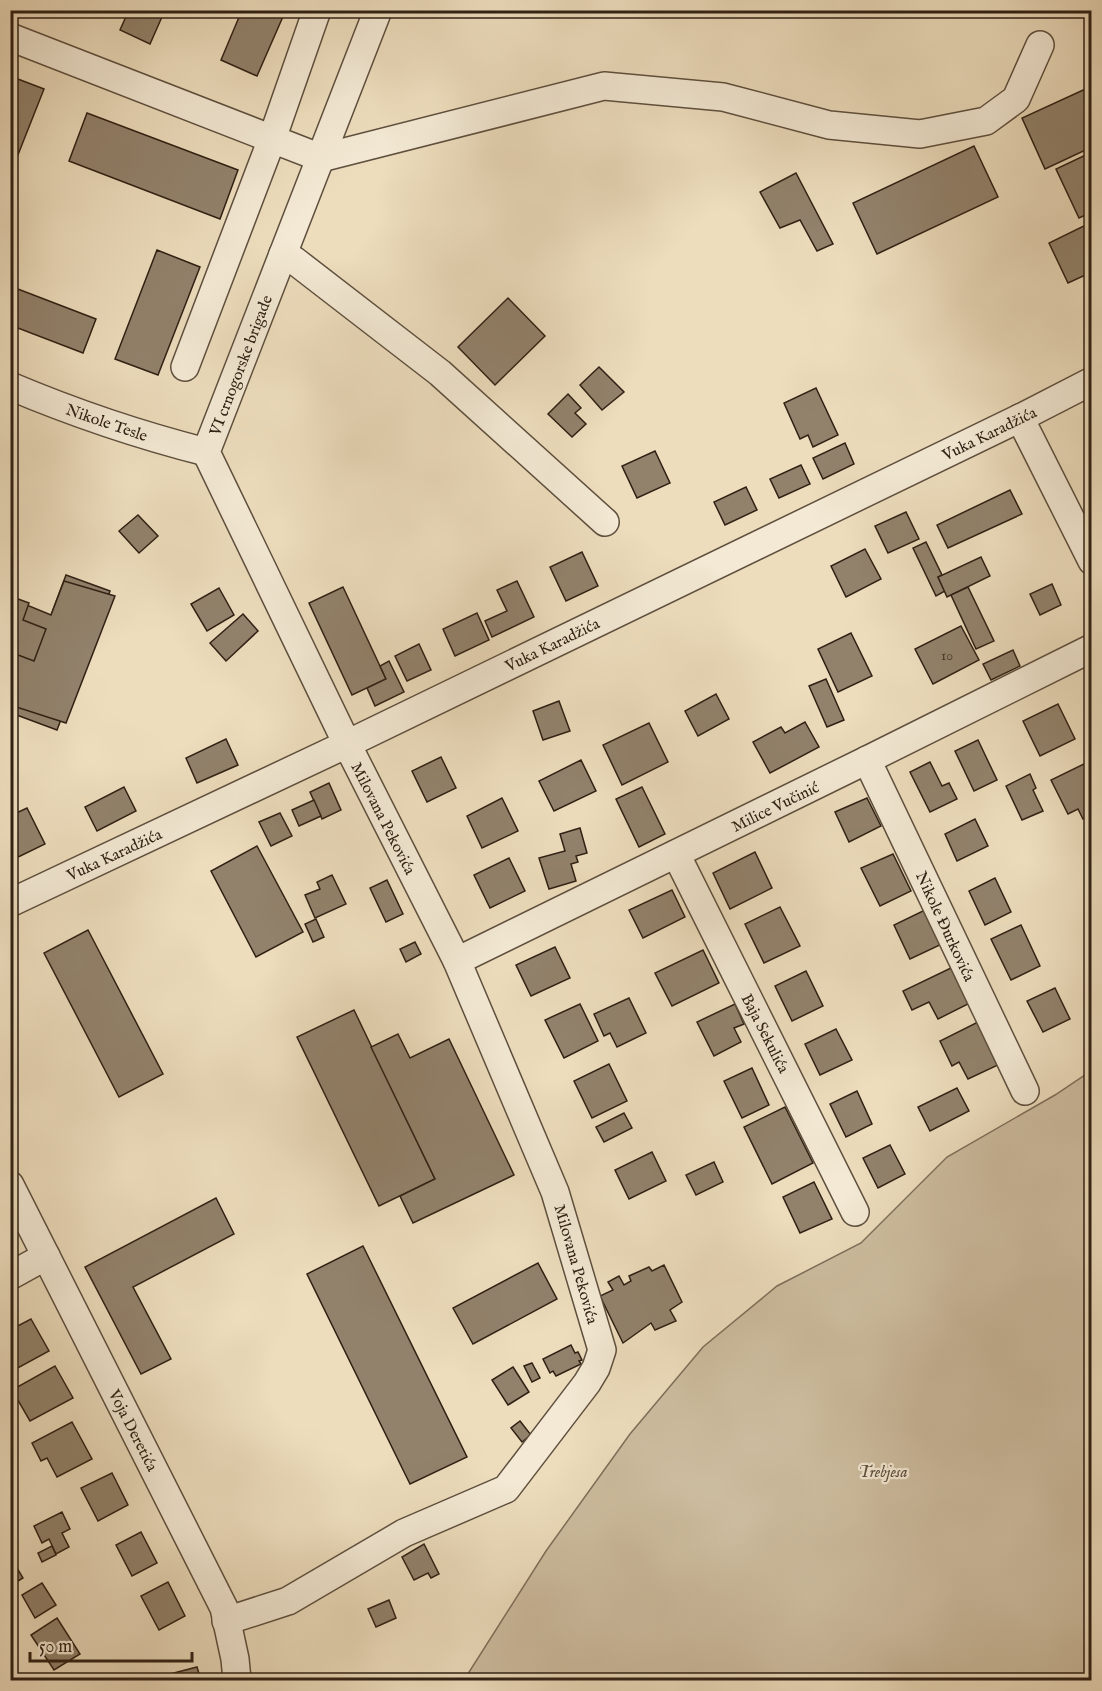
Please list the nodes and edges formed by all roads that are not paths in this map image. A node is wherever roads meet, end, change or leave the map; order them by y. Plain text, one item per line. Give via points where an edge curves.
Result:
1 (317, 10) edge
2 (378, 10) edge
3 (10, 37) edge
4 (1040, 45) dead end
5 (272, 139) junction
6 (321, 158) junction
7 (283, 254) junction
8 (185, 367) dead end
9 (1092, 381) edge
10 (10, 386) edge
11 (1020, 418) junction
12 (206, 452) junction
13 (605, 522) dead end
14 (1092, 561) edge
15 (1092, 648) edge
16 (347, 744) junction
17 (867, 760) junction
18 (676, 854) junction
19 (10, 903) edge
20 (457, 961) junction
21 (1025, 1091) dead end
22 (10, 1185) edge
23 (855, 1212) dead end
24 (46, 1256) junction
25 (10, 1276) edge
26 (226, 1621) junction
27 (237, 1680) edge

1 - 5 street
2 - 6 street, VI crnogorske brigade
3 - 5 street
4 - 6 street via 1016,99 1009,105 986,121 920,134 829,125 723,97 604,86
5 - 6 street
5 - 8 street
6 - 7 street, VI crnogorske brigade
7 - 12 street, VI crnogorske brigade
7 - 13 street via 440,373
9 - 11 street, Vuka Karadžića
10 - 12 street, Nikole Tesle
11 - 14 street
11 - 16 street, Vuka Karadžića
12 - 16 street, VI crnogorske brigade
15 - 17 street, Milice Vučinić
16 - 19 street, Vuka Karadžića
16 - 20 street, Milovana Pekovića
17 - 18 street, Milice Vučinić
17 - 21 street, Nikole Đurkovića
18 - 20 street, Milice Vučinić
18 - 23 street, Baja Sekulića
20 - 26 street, Milovana Pekovića via 555,1192 602,1350 596,1368 506,1489 404,1533 288,1601
22 - 24 street, Voja Deretića
24 - 25 street
24 - 26 street, Voja Deretića via 224,1608
26 - 27 street, Voja Deretića

